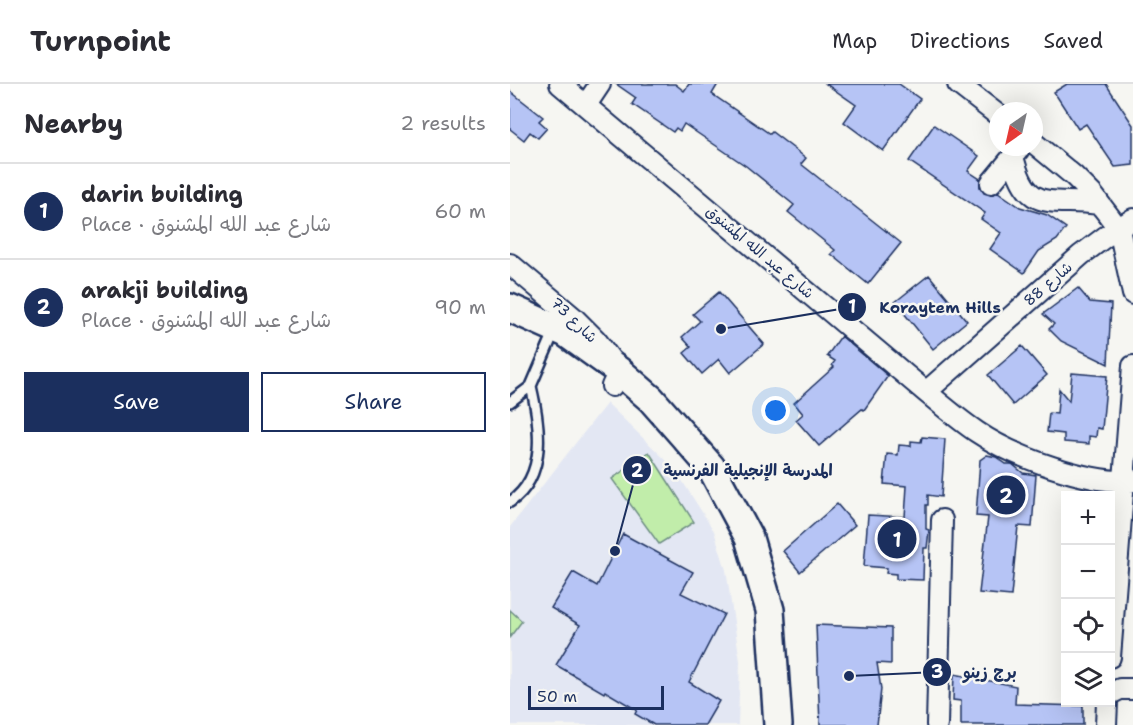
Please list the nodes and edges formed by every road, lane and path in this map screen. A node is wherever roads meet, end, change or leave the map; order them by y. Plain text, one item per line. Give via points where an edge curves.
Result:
1 (560, 84) edge
2 (600, 84) edge
3 (958, 84) edge
4 (586, 105) junction
5 (989, 108) edge
6 (1043, 150) edge
7 (1013, 156) edge
8 (1017, 156) edge
9 (991, 183) dead end
10 (1099, 204) junction
11 (1126, 224) edge
12 (510, 264) edge
13 (1133, 294) edge
14 (510, 308) edge
15 (510, 324) edge
16 (552, 336) junction
17 (1133, 366) edge
18 (616, 378) junction
19 (531, 386) junction
20 (926, 392) junction
21 (510, 402) edge
22 (1129, 481) edge
23 (510, 502) edge
24 (942, 520) dead end
25 (1110, 653) edge
26 (1133, 689) edge
27 (1115, 691) edge
28 (1107, 707) edge
29 (761, 725) edge
30 (778, 725) edge
31 (937, 725) edge
32 (1106, 725) edge

1 - 4 street, شارع عبد الله المشنوق
2 - 4 street
3 - 5 street
4 - 20 street, شارع عبد الله المشنوق
6 - 10 street
7 - 9 street
8 - 10 street via 1018,176 1030,195 1048,201
10 - 11 street
11 - 13 street
11 - 20 street, شارع 88 via 1074,261
12 - 18 street, شارع 73 via 596,340
14 - 16 main road
15 - 16 main road
16 - 18 main road
16 - 19 lane
17 - 22 street
18 - 29 main road via 705,489 741,565 753,612
18 - 30 main road via 651,399 711,467 743,523 770,610
19 - 21 lane
19 - 23 lane via 539,424 537,455 526,485
20 - 22 street, شارع عبد الله المشنوق via 978,433 1030,458 1083,475
22 - 25 street
24 - 31 street
26 - 27 street
28 - 32 street

